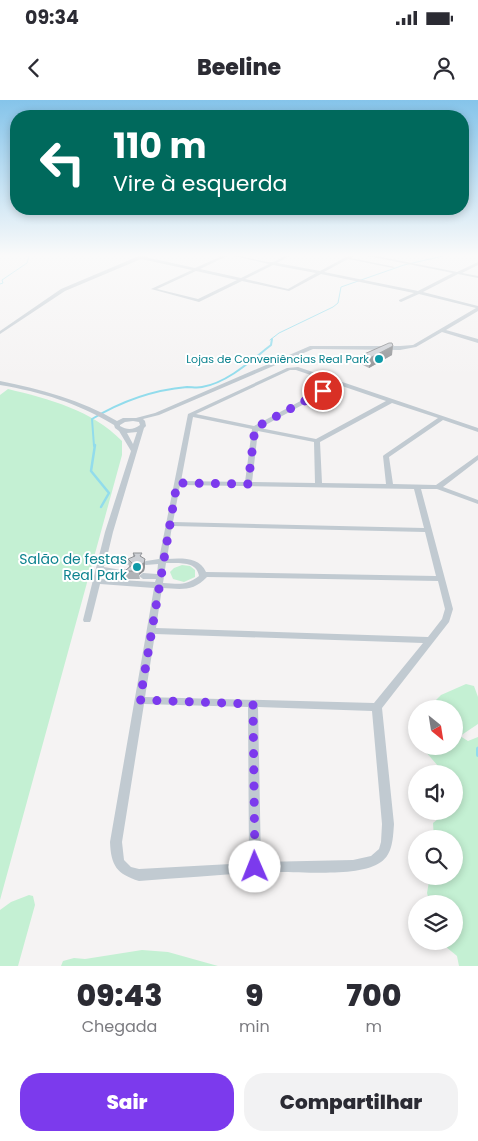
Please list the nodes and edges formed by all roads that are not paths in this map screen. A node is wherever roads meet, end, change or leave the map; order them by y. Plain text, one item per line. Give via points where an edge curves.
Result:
1 (54, 296) edge
2 (181, 296) edge
3 (207, 296) edge
4 (411, 296) edge
5 (437, 296) edge
6 (401, 301) dead end
7 (478, 308) edge
8 (442, 330) junction
9 (0, 333) edge
10 (478, 341) edge
11 (340, 382) junction
12 (0, 384) edge
13 (392, 400) junction
14 (190, 415) junction
15 (105, 416) junction
16 (442, 418) junction
17 (128, 419) junction
18 (117, 424) junction
19 (141, 424) junction
20 (255, 428) junction
21 (122, 430) junction
22 (478, 430) edge
23 (317, 441) junction
24 (133, 450) junction
25 (478, 457) edge
26 (177, 483) junction
27 (248, 484) junction
28 (319, 485) junction
29 (390, 486) junction
30 (417, 486) junction
31 (438, 487) junction
32 (478, 502) edge
33 (169, 524) junction
34 (427, 530) junction
35 (102, 559) junction
36 (163, 562) junction
37 (146, 563) edge
38 (100, 569) junction
39 (143, 574) dead end
40 (203, 574) junction
41 (159, 579) junction
42 (442, 579) junction
43 (96, 581) junction
44 (87, 620) dead end
45 (151, 631) junction
46 (430, 640) junction
47 (140, 700) junction
48 (253, 704) junction
49 (377, 708) junction
50 (255, 867) junction

1 - 9 street
2 - 3 street via 198,301
4 - 6 street
5 - 7 street
7 - 8 street
8 - 10 street
8 - 19 street via 407,347 312,347 157,414
11 - 13 street
11 - 14 street via 303,369 289,369
11 - 20 street
12 - 15 street via 49,393
13 - 16 street
13 - 23 street
14 - 20 street
14 - 26 street
15 - 17 street
15 - 18 street
16 - 22 street
16 - 29 street via 386,456
17 - 18 street
17 - 19 street
18 - 21 street
19 - 21 street via 132,431
19 - 24 street
20 - 23 street
20 - 27 street
21 - 24 street
23 - 28 street
24 - 35 street
25 - 31 street
26 - 27 street
26 - 33 street
27 - 28 street
28 - 29 street
29 - 30 street
30 - 31 street
30 - 34 street
31 - 32 street
33 - 34 street
33 - 36 street
34 - 42 street
35 - 38 street
35 - 38 street via 126,570
36 - 37 street
36 - 40 street via 196,563
36 - 41 street
38 - 43 street
39 - 41 street
40 - 41 street via 199,581 183,587
40 - 42 street
41 - 43 street
41 - 45 street
42 - 46 street via 449,609 446,620
43 - 44 street
45 - 46 street
45 - 47 street
46 - 49 street
47 - 48 street
47 - 50 street via 116,842 119,865 139,875
48 - 49 street
48 - 50 street
49 - 50 street via 388,824 388,840 382,855 370,862 352,864

